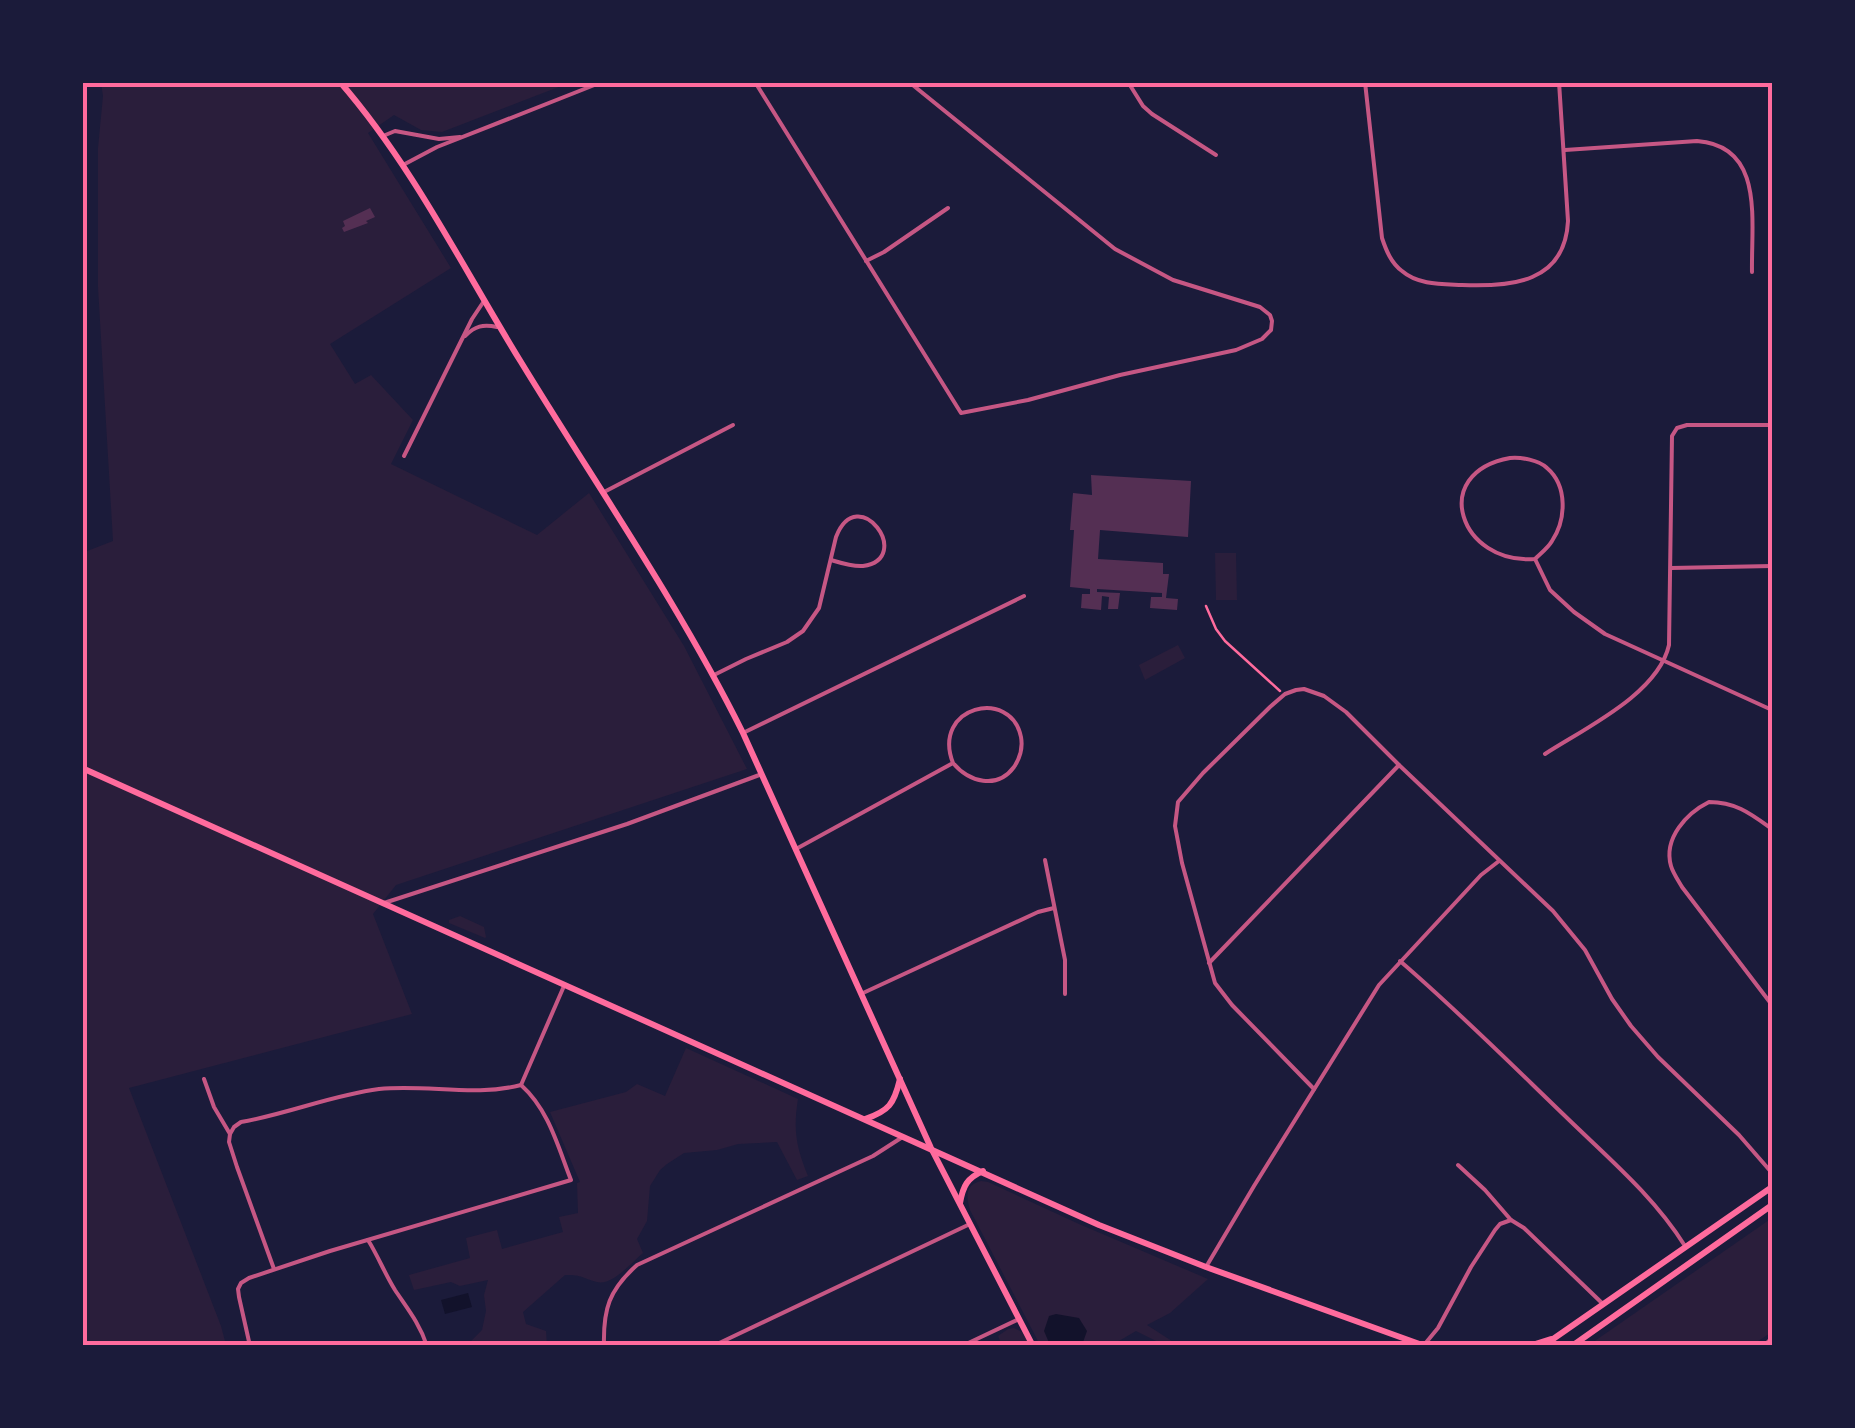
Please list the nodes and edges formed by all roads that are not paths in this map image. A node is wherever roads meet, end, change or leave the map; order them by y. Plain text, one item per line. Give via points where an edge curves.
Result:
1 (340, 82) edge
2 (602, 82) edge
3 (755, 82) edge
4 (910, 82) edge
5 (1128, 82) edge
6 (1365, 82) edge
7 (1558, 82) edge
8 (383, 136) junction
9 (465, 137) junction
10 (1564, 150) junction
11 (1216, 155) dead end
12 (403, 165) junction
13 (948, 208) dead end
14 (866, 262) junction
15 (1752, 272) dead end
16 (484, 301) junction
17 (500, 327) junction
18 (462, 339) junction
19 (733, 425) dead end
20 (1772, 425) edge
21 (404, 456) dead end
22 (602, 492) junction
23 (1535, 559) junction
24 (830, 560) junction
25 (1772, 566) edge
26 (1671, 568) junction
27 (1024, 596) dead end
28 (1664, 660) junction
29 (714, 675) junction
30 (1772, 710) edge
31 (744, 733) junction
32 (1545, 754) dead end
33 (953, 764) junction
34 (1399, 765) junction
35 (82, 768) edge
36 (762, 774) junction
37 (1772, 829) edge
38 (796, 849) junction
39 (1045, 860) dead end
40 (1499, 861) junction
41 (384, 903) junction
42 (1054, 908) junction
43 (1400, 961) junction
44 (1209, 963) junction
45 (564, 984) junction
46 (862, 994) junction
47 (1065, 994) dead end
48 (1772, 1005) edge
49 (204, 1079) dead end
50 (900, 1079) junction
51 (521, 1086) junction
52 (1314, 1090) junction
53 (865, 1119) junction
54 (230, 1134) junction
55 (904, 1136) junction
56 (931, 1148) junction
57 (1458, 1164) dead end
58 (983, 1171) junction
59 (1772, 1174) edge
60 (1772, 1187) edge
61 (960, 1202) junction
62 (1772, 1205) edge
63 (1512, 1220) junction
64 (970, 1224) junction
65 (368, 1240) junction
66 (1685, 1246) junction
67 (274, 1268) junction
68 (1206, 1268) junction
69 (1604, 1304) junction
70 (1019, 1319) junction
71 (1772, 1338) edge
72 (1552, 1339) junction
73 (1424, 1345) edge
74 (250, 1346) edge
75 (427, 1346) edge
76 (604, 1346) edge
77 (713, 1346) edge
78 (962, 1346) edge
79 (1032, 1346) edge
80 (1529, 1346) edge
81 (1543, 1346) edge
82 (1572, 1346) edge
83 (1764, 1346) edge

1 - 8 main road
2 - 9 street
3 - 14 street
4 - 14 street via 1115,249 1173,280 1266,310 1271,330 1236,350 961,413
5 - 11 street via 1152,114
6 - 10 street via 1382,238 1402,272 1420,281 1491,285 1546,270 1568,232
7 - 10 street
8 - 9 street via 395,130
8 - 12 main road
9 - 12 street
10 - 15 street via 1697,140 1727,148 1743,164 1749,184
12 - 16 main road
13 - 14 street
16 - 17 main road
16 - 18 street
17 - 18 street via 476,327
17 - 22 main road
18 - 21 street
19 - 22 street
20 - 26 street via 1677,428
22 - 29 main road
23 - 23 street via 1552,542 1563,497 1547,466 1498,460 1466,486 1466,522 1480,544 1497,554
23 - 28 street via 1550,590 1574,612
24 - 24 street via 843,524 864,518 879,526 884,542 872,563
24 - 29 street via 819,608 803,630
25 - 26 street
26 - 28 street
27 - 31 street
28 - 30 street
28 - 32 street via 1648,683 1606,717
29 - 31 main road
31 - 36 main road
33 - 33 street via 948,741 966,712 1000,711 1017,726 1021,751 1008,773 985,782
33 - 38 street
34 - 40 street
34 - 44 street
34 - 44 street via 1338,705 1312,690 1296,690 1203,773 1182,795 1175,826
35 - 41 main road
36 - 38 main road
36 - 41 street
37 - 48 street via 1744,808 1709,802 1679,826 1670,859 1682,887
38 - 46 main road
39 - 42 street
40 - 43 street
40 - 59 street via 1576,936 1641,1039
41 - 45 main road
42 - 46 street
42 - 47 street
43 - 52 street
43 - 66 street via 1636,1183
44 - 52 street via 1221,993
45 - 51 street
45 - 53 main road
46 - 50 main road
49 - 54 street
50 - 53 main road via 892,1104
50 - 56 main road
51 - 54 street via 354,1093 241,1122
51 - 65 street via 542,1108 571,1180
52 - 68 street
53 - 55 main road
54 - 67 street
55 - 56 main road
55 - 76 street via 637,1265 605,1311
56 - 58 main road
56 - 61 main road
57 - 63 street
58 - 61 main road via 966,1182
58 - 68 main road
60 - 66 main road
61 - 64 main road
62 - 82 main road
63 - 69 street
63 - 73 street via 1500,1224
64 - 70 main road
64 - 77 street
65 - 67 street
65 - 75 street
66 - 69 main road
67 - 74 street via 238,1289
68 - 73 main road
69 - 72 main road
70 - 78 street
70 - 79 main road
71 - 83 street
72 - 80 main road
72 - 81 main road

